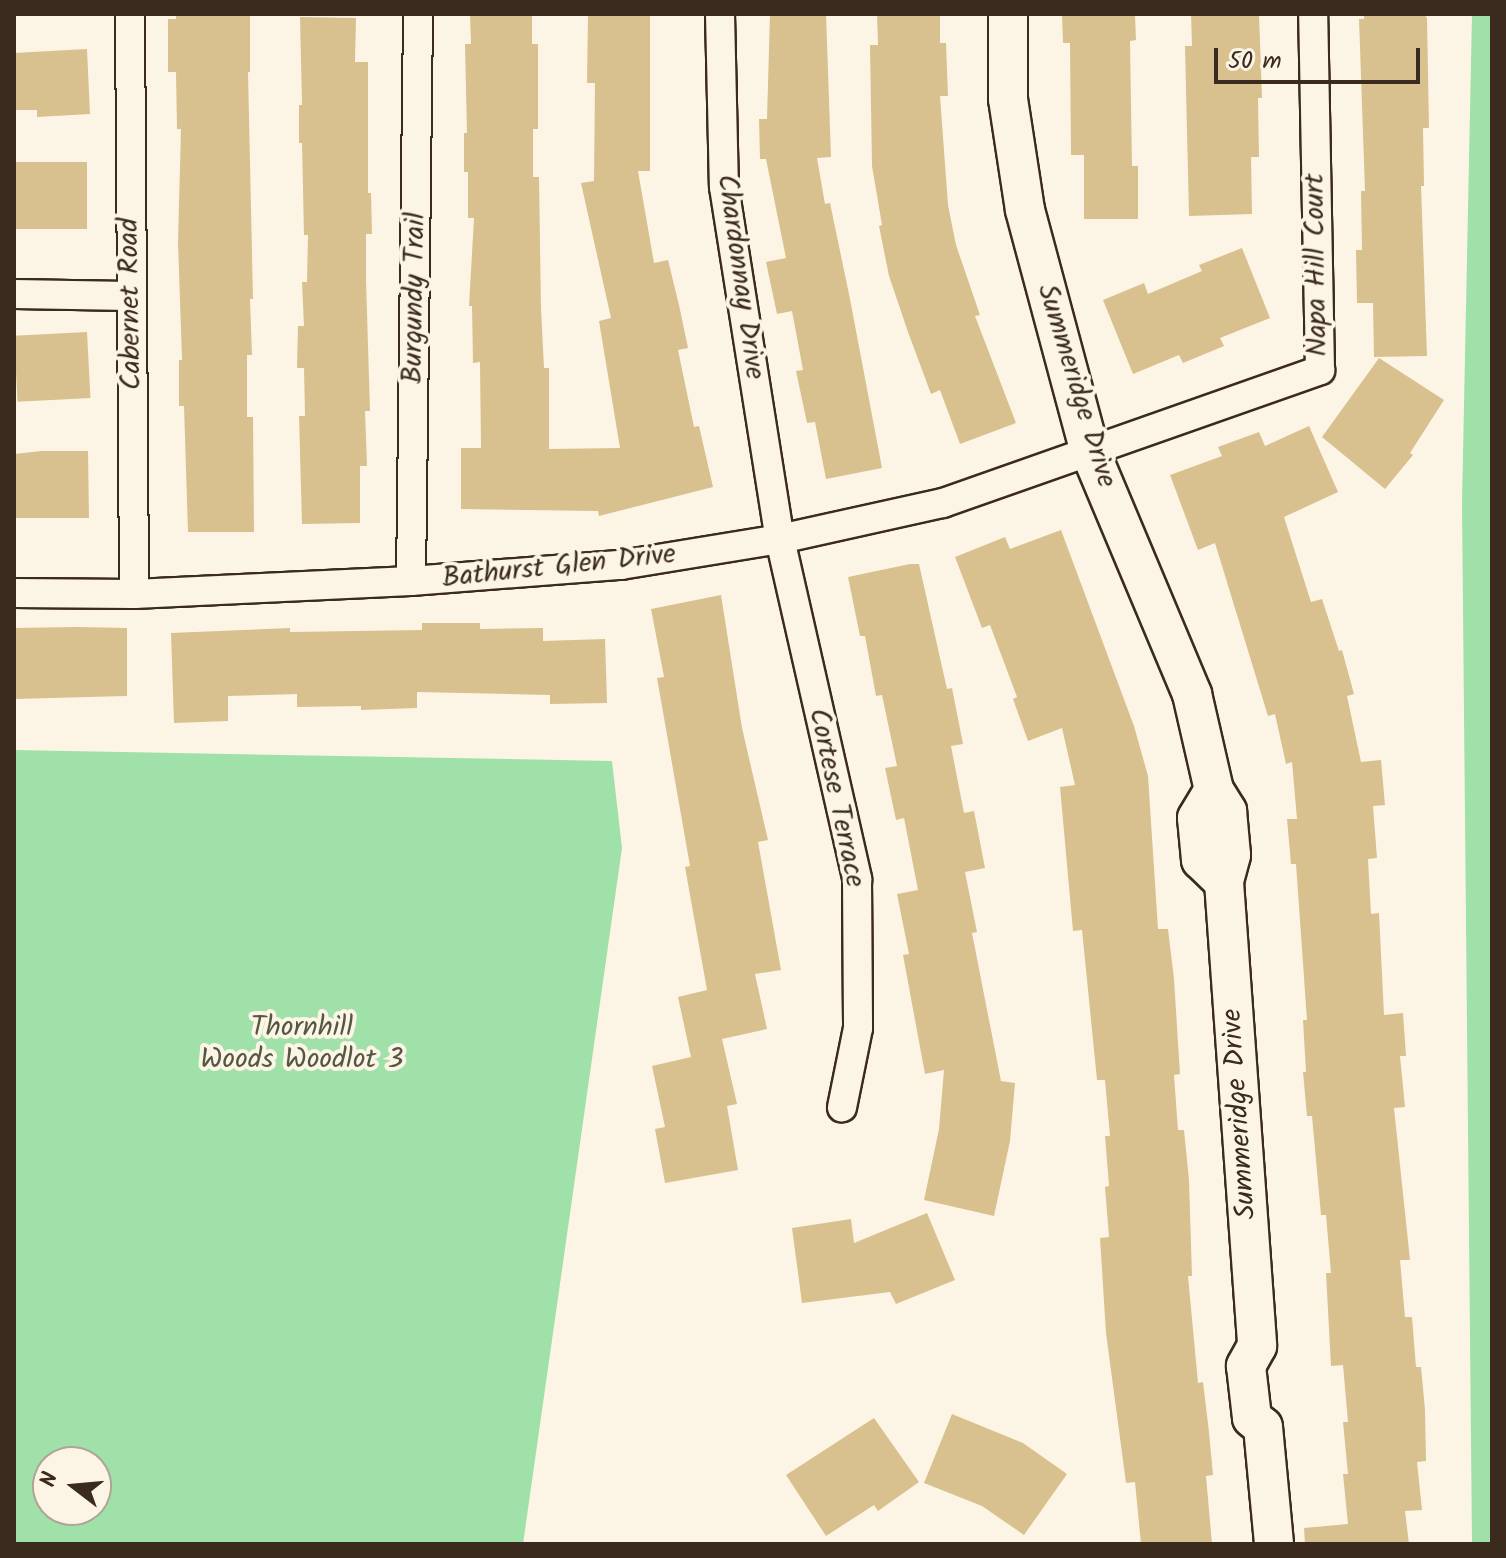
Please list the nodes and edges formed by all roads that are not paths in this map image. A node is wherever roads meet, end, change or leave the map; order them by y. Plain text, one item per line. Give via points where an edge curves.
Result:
1 (130, 14) edge
2 (418, 14) edge
3 (720, 14) edge
4 (1008, 14) edge
5 (1313, 14) edge
6 (14, 294) edge
7 (130, 296) junction
8 (1089, 449) junction
9 (780, 539) junction
10 (411, 581) junction
11 (14, 593) edge
12 (134, 594) junction
13 (842, 1107) dead end
14 (1274, 1544) edge

1 - 7 street, Cabernet Road
2 - 10 street, Burgundy Trail
3 - 9 street, Chardonnay Drive via 724,187
4 - 8 street, Summeridge Drive via 1008,99 1025,210
5 - 8 street, Napa Hill Court via 1320,370
6 - 7 street
7 - 12 street, Cabernet Road
8 - 9 street, Bathurst Glen Drive via 943,503
8 - 14 street, Summeridge Drive via 1192,694 1214,790 1197,818 1201,860 1224,882 1257,1346 1246,1366 1252,1418 1263,1427
9 - 10 street, Bathurst Glen Drive via 621,565
9 - 13 street, Cortese Terrace via 857,879 858,1028
10 - 12 street, Bathurst Glen Drive
11 - 12 street, Bathurst Glen Drive

